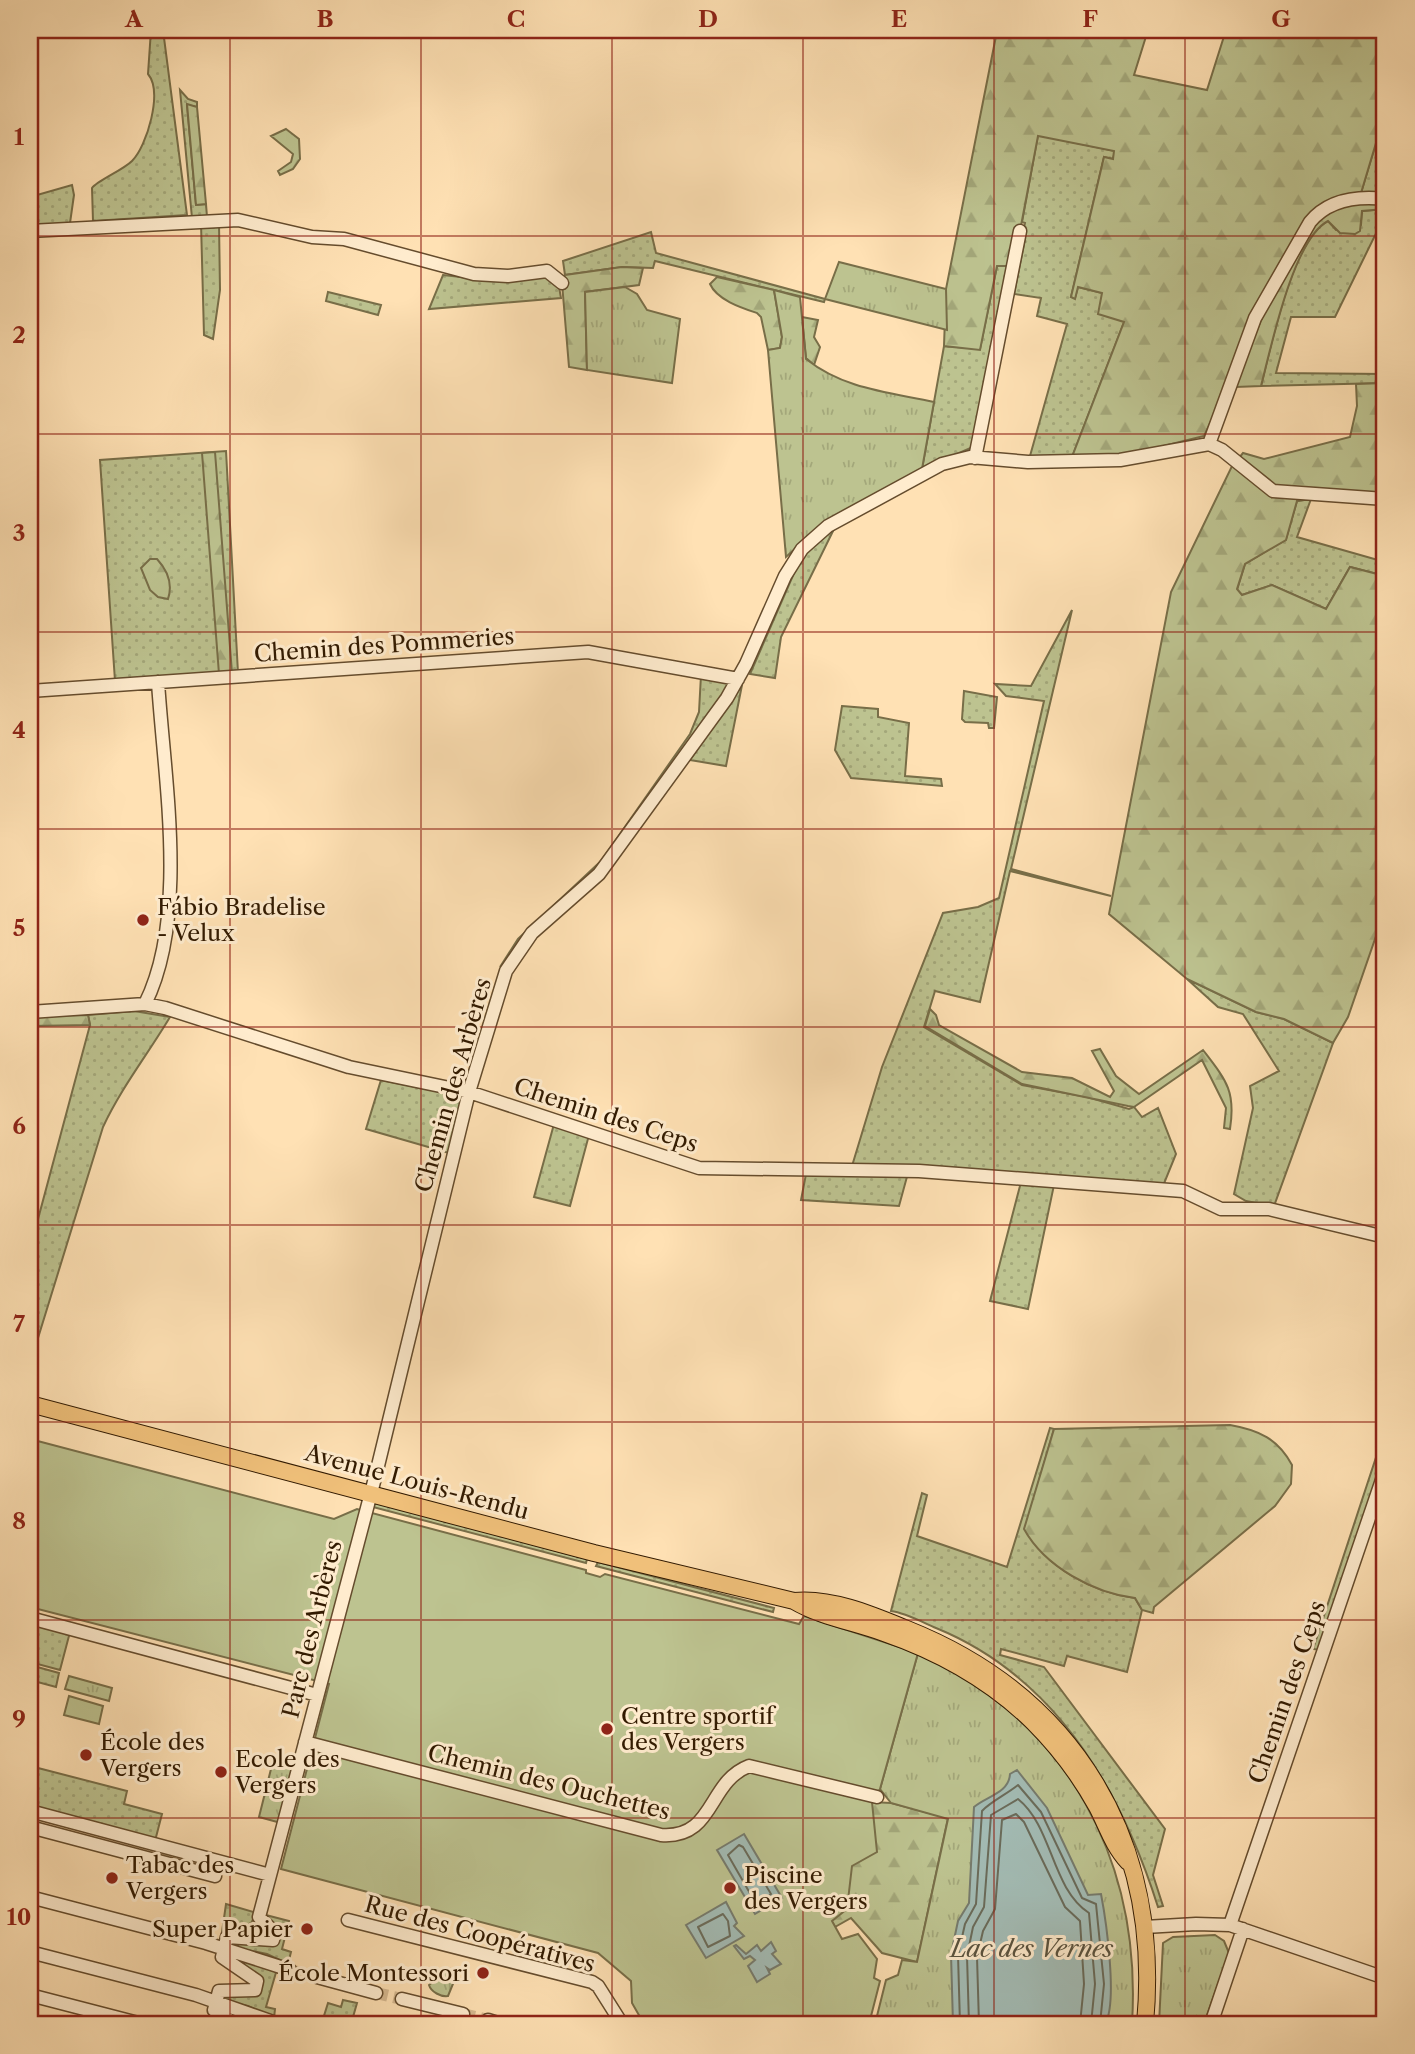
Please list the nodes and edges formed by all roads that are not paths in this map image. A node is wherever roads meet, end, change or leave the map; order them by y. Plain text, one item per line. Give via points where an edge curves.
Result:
1 (1385, 199) edge
2 (30, 231) edge
3 (1020, 231) dead end
4 (562, 283) dead end
5 (1209, 444) junction
6 (975, 458) junction
7 (1385, 499) edge
8 (738, 679) junction
9 (158, 682) junction
10 (30, 691) edge
11 (145, 1004) junction
12 (30, 1012) edge
13 (468, 1092) junction
14 (1385, 1237) edge
15 (30, 1404) edge
16 (1385, 1471) edge
17 (371, 1493) junction
18 (30, 1618) edge
19 (317, 1695) junction
20 (305, 1742) junction
21 (877, 1797) dead end
22 (30, 1811) edge
23 (30, 1827) edge
24 (270, 1875) junction
25 (215, 1876) dead end
26 (30, 1897) edge
27 (348, 1920) dead end
28 (1145, 1927) junction
29 (1236, 1927) junction
30 (224, 1950) junction
31 (30, 1952) edge
32 (290, 1970) tunnel mouth
33 (317, 1977) tunnel mouth
34 (1385, 1978) edge
35 (376, 1993) tunnel mouth
36 (30, 1995) edge
37 (402, 1999) tunnel mouth
38 (215, 2003) junction
39 (463, 2014) tunnel mouth
40 (488, 2020) dead end
41 (276, 2023) edge
42 (142, 2024) edge
43 (235, 2024) edge
44 (501, 2024) edge
45 (622, 2024) edge
46 (1145, 2024) edge
47 (1211, 2024) edge

1 - 5 street via 1363,197 1336,203 1310,222 1255,318
2 - 4 street via 238,220 312,237 344,239 474,274 547,271
3 - 6 street
5 - 6 street, Chemin des Arbères via 1120,460
5 - 7 street via 1273,491
6 - 8 street, Chemin des Arbères via 942,464 828,526 807,543 785,576
8 - 9 street, Chemin des Pommeries via 588,652
8 - 13 street, Chemin des Arbères via 599,874 517,951 506,971
9 - 10 street, Chemin des Pommeries
9 - 11 street via 171,882 155,984
11 - 12 street, Chemin des Ceps
11 - 13 street, Chemin des Ceps via 219,1023 349,1067
13 - 14 street, Chemin des Ceps via 699,1168 919,1171 1183,1191 1221,1209 1269,1209
13 - 17 street, Chemin des Arbères
15 - 17 main road, Avenue Louis-Rendu
16 - 29 street, Chemin des Ceps
17 - 19 street, Parc des Arbères
17 - 28 main road, Avenue Louis-Rendu via 794,1601 919,1646 959,1666 1033,1722 1067,1762 1128,1862
18 - 19 street
19 - 20 street, Parc des Arbères
20 - 21 street, Chemin des Ouchettes via 661,1835 681,1834 695,1827 720,1790 749,1766
20 - 24 street, Parc des Arbères
22 - 24 street
23 - 25 street
24 - 30 street, Parc des Arbères via 259,1917 275,1933 273,1940 227,1937
26 - 30 street
27 - 45 street, Rue des Coopératives via 592,1982
28 - 29 street
28 - 46 main road, Avenue Louis-Rendu
29 - 34 street
29 - 47 street, Chemin des Ceps
30 - 32 street
30 - 38 street via 222,1957 257,1981 255,1990 219,1991
31 - 38 street
33 - 35 street
36 - 42 street
37 - 39 street
38 - 41 street
38 - 43 street via 214,2010
40 - 44 street

